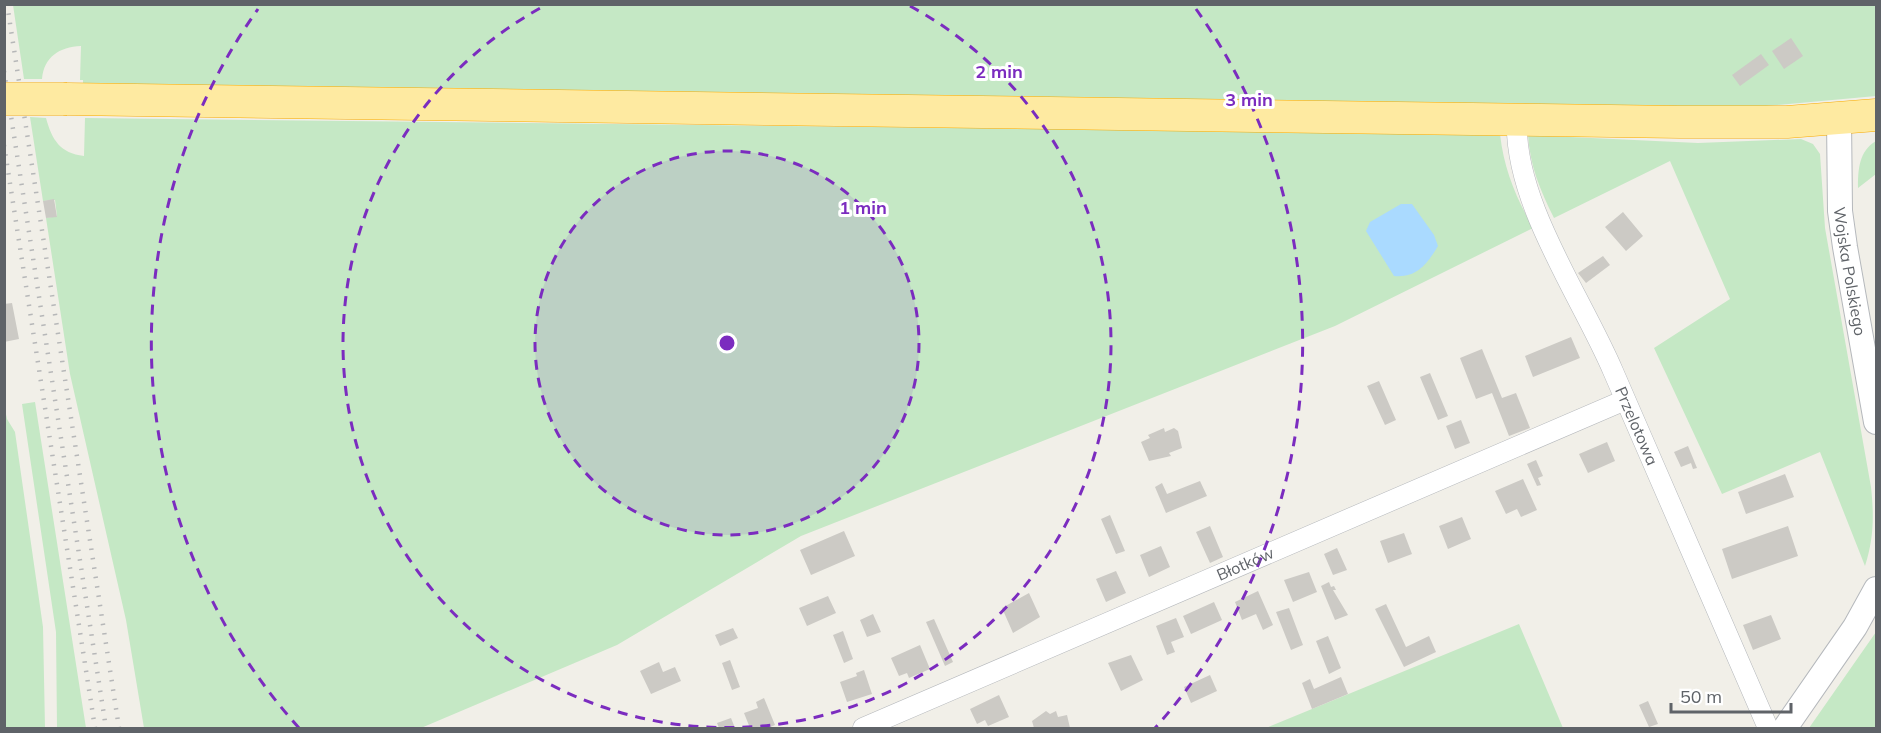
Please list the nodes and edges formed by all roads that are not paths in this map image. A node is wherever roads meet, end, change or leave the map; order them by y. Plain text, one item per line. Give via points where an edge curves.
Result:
1 (4, 99) edge
2 (1876, 114) edge
3 (1517, 119) junction
4 (1839, 119) junction
5 (1625, 400) junction
6 (1876, 422) edge
7 (1876, 589) edge
8 (863, 729) edge
9 (1768, 729) edge
10 (1785, 729) edge

1 - 3 highway, bridge
2 - 4 highway
3 - 4 highway via 1758,123
3 - 5 street, Przelotowa via 1520,165 1530,198
4 - 6 street, Wojska Polskiego via 1840,211
5 - 8 street, Błotków
5 - 9 street, Przelotowa
7 - 10 street via 1855,627

